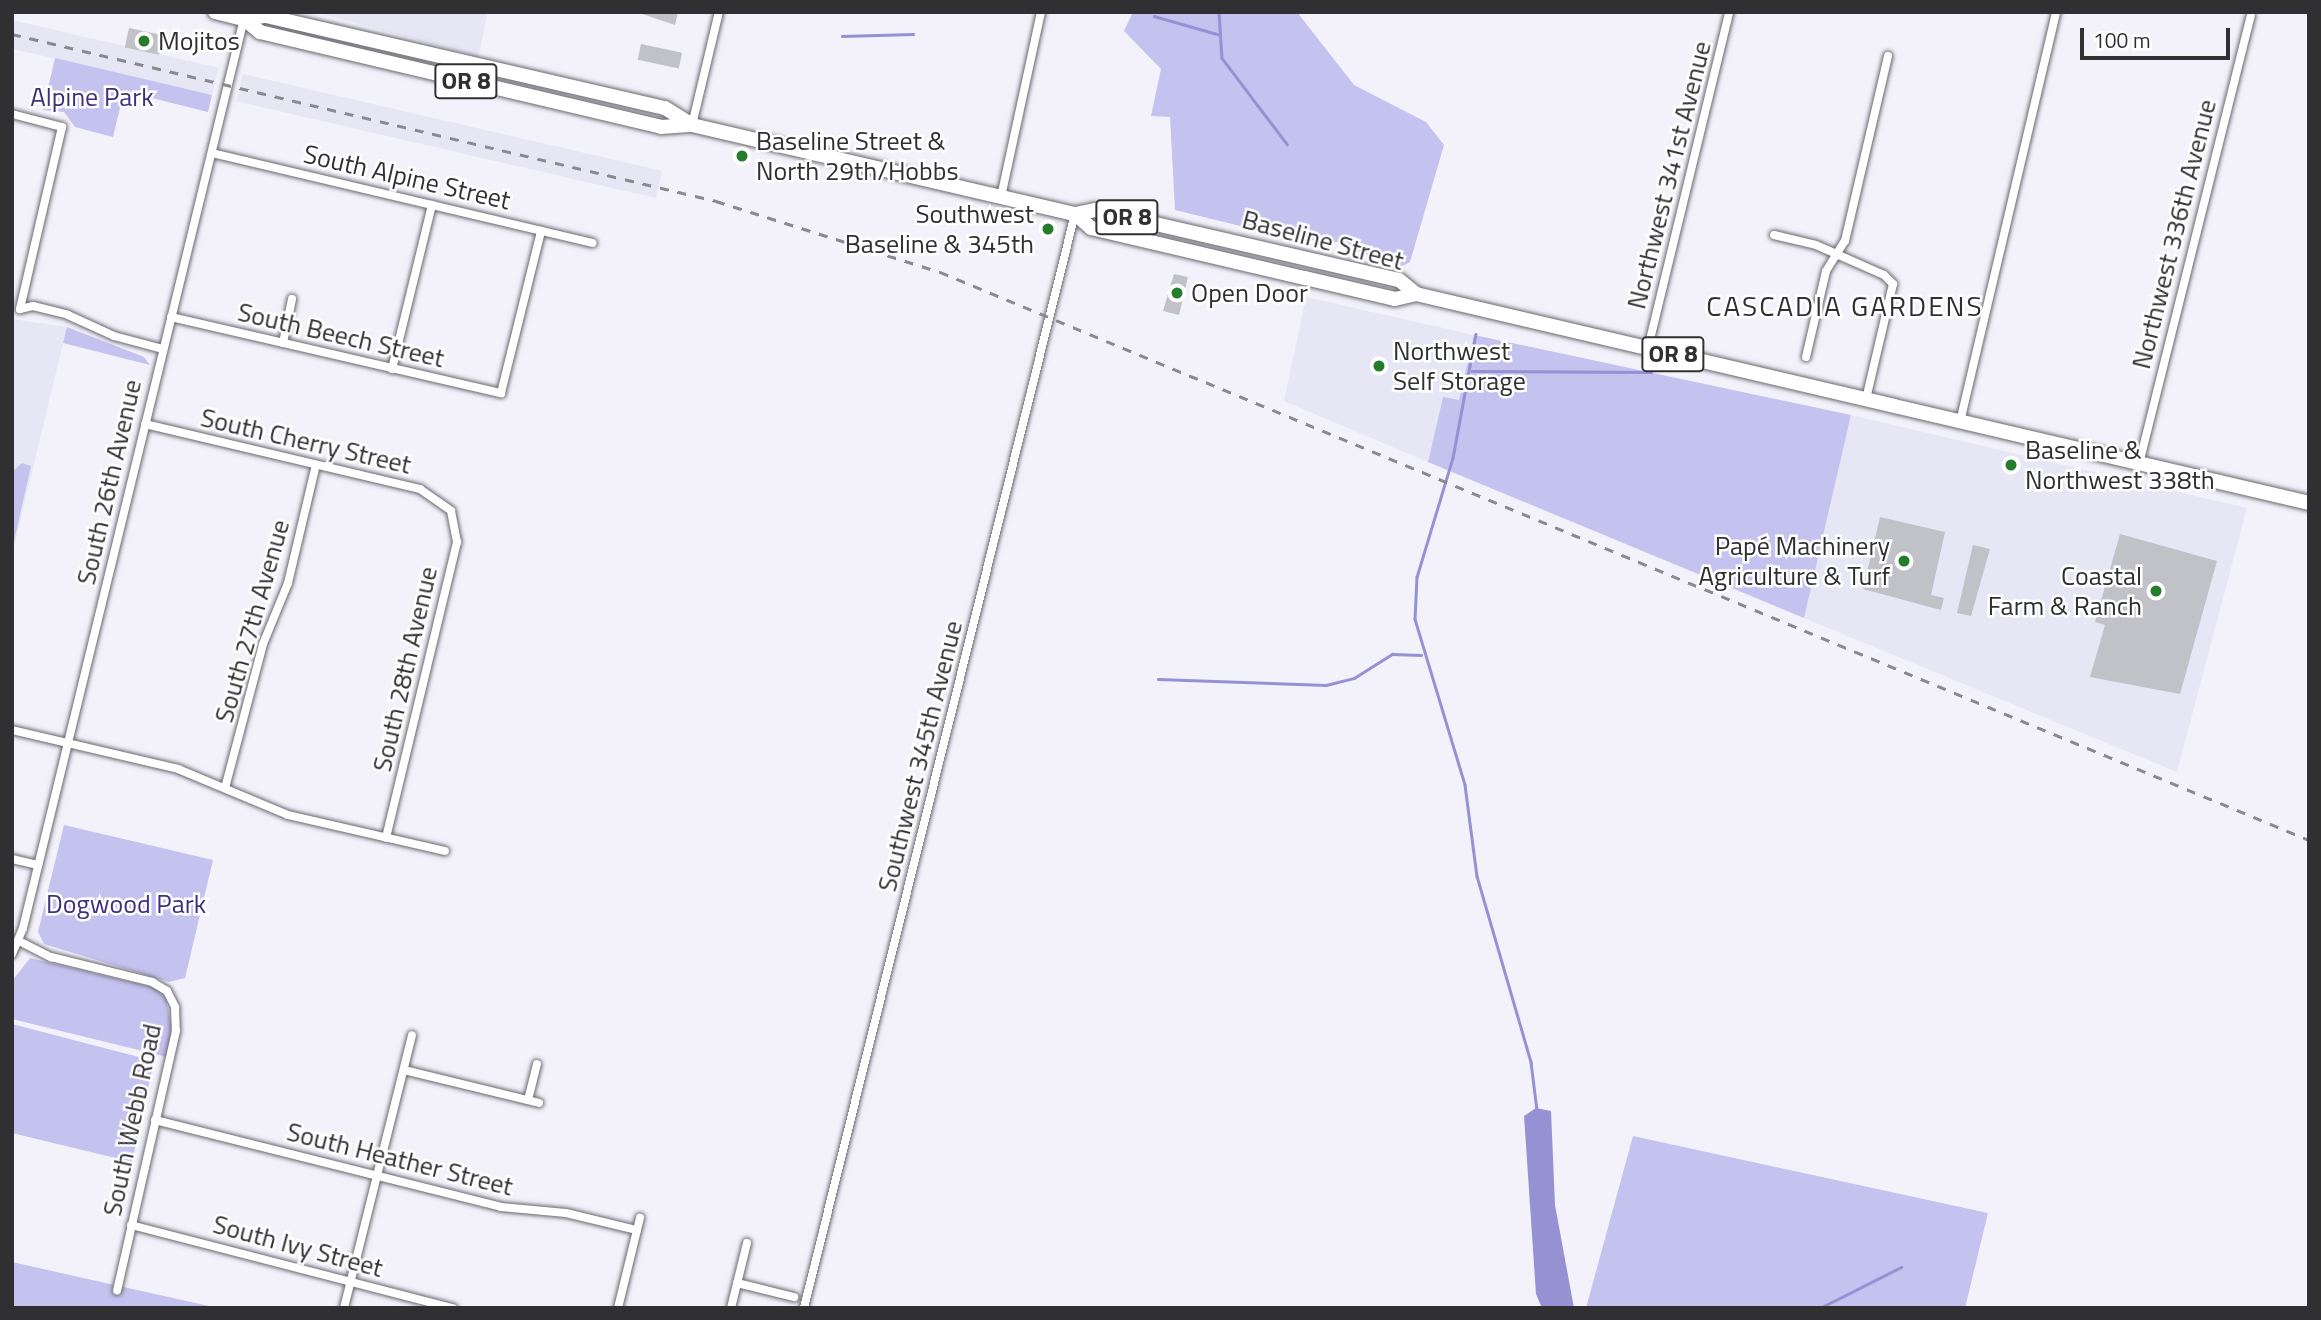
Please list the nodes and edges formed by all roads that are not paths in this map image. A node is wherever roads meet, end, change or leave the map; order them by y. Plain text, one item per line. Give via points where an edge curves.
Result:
1 (215, 12) edge
2 (719, 12) edge
3 (1730, 12) edge
4 (2056, 12) edge
5 (1039, 13) edge
6 (2251, 16) dead end
7 (244, 19) junction
8 (1888, 56) dead end
9 (12, 114) edge
10 (692, 125) junction
11 (212, 153) junction
12 (1001, 197) junction
13 (432, 205) junction
14 (1075, 214) junction
15 (541, 231) junction
16 (1774, 235) dead end
17 (592, 243) dead end
18 (1836, 256) junction
19 (292, 299) dead end
20 (171, 317) junction
21 (283, 343) junction
22 (1648, 348) junction
23 (163, 349) junction
24 (1806, 357) dead end
25 (392, 369) junction
26 (1866, 399) junction
27 (1960, 422) junction
28 (145, 424) junction
29 (2139, 464) junction
30 (316, 465) junction
31 (2309, 503) edge
32 (451, 511) joint
33 (12, 730) edge
34 (69, 743) junction
35 (225, 788) junction
36 (386, 838) junction
37 (445, 851) dead end
38 (12, 859) edge
39 (38, 865) junction
40 (19, 942) junction
41 (12, 954) edge
42 (412, 1035) dead end
43 (537, 1064) dead end
44 (404, 1070) junction
45 (528, 1100) junction
46 (539, 1102) dead end
47 (155, 1120) junction
48 (377, 1176) junction
49 (640, 1218) dead end
50 (131, 1225) junction
51 (637, 1230) junction
52 (747, 1243) dead end
53 (351, 1283) junction
54 (737, 1283) junction
55 (117, 1290) dead end
56 (794, 1297) dead end
57 (344, 1308) edge
58 (453, 1308) edge
59 (618, 1308) edge
60 (731, 1308) edge
61 (804, 1308) edge

1 - 7 highway, Baseline Street / OR 8
2 - 10 street
3 - 22 street, Northwest 341st Avenue
4 - 27 street
5 - 12 street
6 - 29 street, Northwest 336th Avenue
7 - 10 highway, Baseline Street / OR 8 via 260,32 326,48 661,127
7 - 11 street, South 26th Avenue
8 - 18 street via 1844,241
9 - 23 street via 62,127 20,309 33,306 68,314 125,340
10 - 12 highway, Baseline Street / OR 8
11 - 13 street, South Alpine Street
11 - 20 street, South 26th Avenue
12 - 14 highway, Baseline Street / OR 8
13 - 15 street, South Alpine Street
13 - 25 street
14 - 22 highway, Baseline Street / OR 8 via 1095,210 1399,280 1416,293
14 - 61 street, Southwest 345th Avenue
15 - 17 street, South Alpine Street
15 - 25 street, South Beech Street via 501,393
16 - 18 street via 1816,245
18 - 24 street via 1826,271
18 - 26 street via 1884,275 1894,290
19 - 21 street
20 - 21 street, South Beech Street
20 - 23 street, South 26th Avenue
21 - 25 street, South Beech Street
22 - 26 highway, OR 8
23 - 28 street, South 26th Avenue
26 - 27 highway, OR 8
27 - 29 highway, OR 8
28 - 30 street, South Cherry Street
28 - 34 street, South 26th Avenue
29 - 31 highway, OR 8
30 - 32 street, South Cherry Street via 420,489
30 - 35 street, South 27th Avenue via 288,583 262,644
32 - 36 street, South 28th Avenue via 457,542
33 - 34 street
34 - 35 street via 178,769
34 - 39 street, South 26th Avenue
35 - 36 street via 264,808
36 - 37 street
38 - 39 street
39 - 40 street, South 26th Avenue
40 - 41 street, South 26th Avenue
40 - 47 street, South Webb Road via 51,957 152,982 172,998 176,1031
42 - 44 street
43 - 45 street
44 - 45 street
44 - 48 street
45 - 46 street
47 - 48 street, South Heather Street
47 - 50 street, South Webb Road
48 - 51 street, South Heather Street via 501,1207 566,1213
48 - 53 street
49 - 51 street
50 - 53 street, South Ivy Street
50 - 55 street, South Webb Road
51 - 59 street
52 - 54 street
53 - 57 street
53 - 58 street, South Ivy Street
54 - 56 street
54 - 60 street

